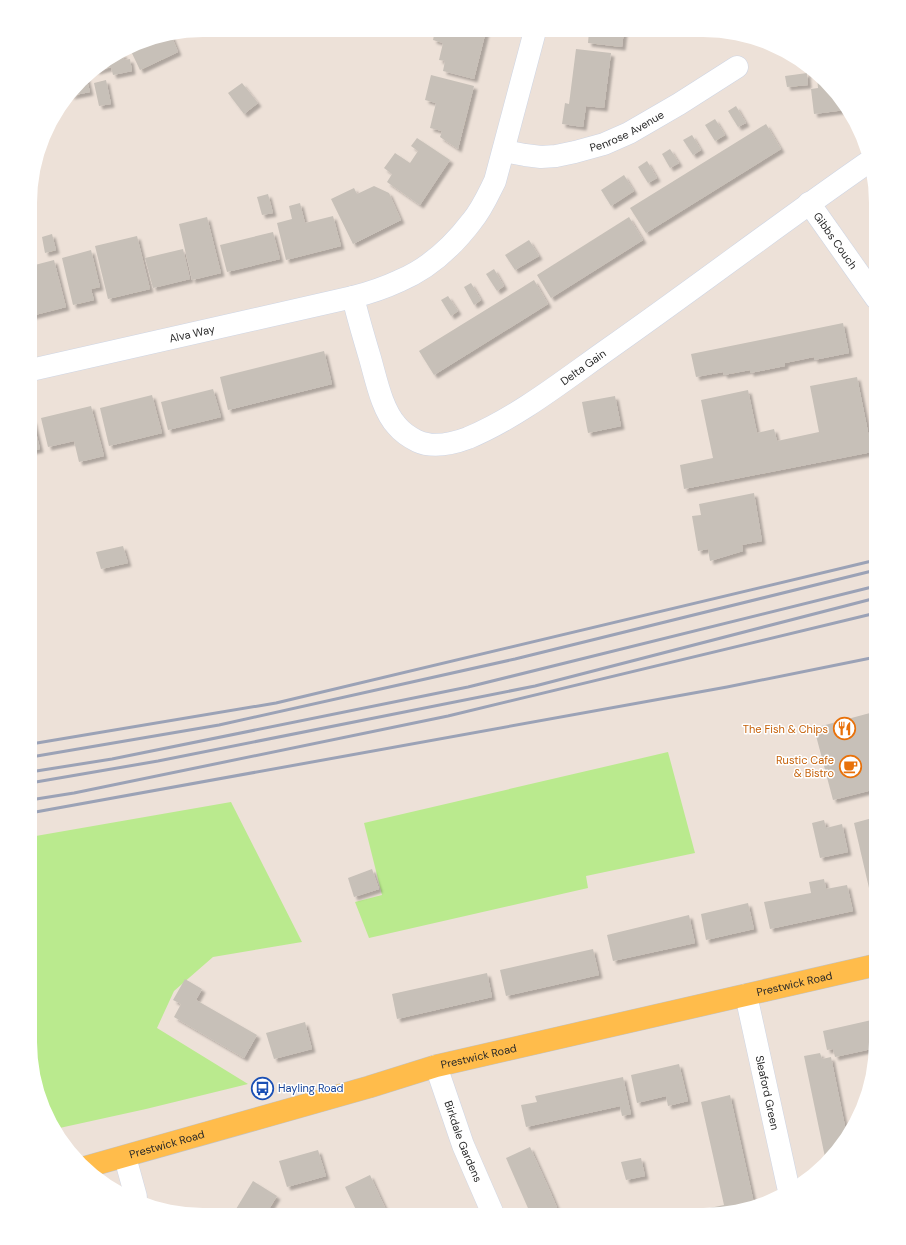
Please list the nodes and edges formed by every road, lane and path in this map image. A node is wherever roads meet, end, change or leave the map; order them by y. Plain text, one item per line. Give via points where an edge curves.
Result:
1 (533, 37) edge
2 (737, 67) dead end
3 (504, 150) junction
4 (864, 165) edge
5 (809, 204) junction
6 (869, 288) edge
7 (353, 297) junction
8 (37, 369) edge
9 (869, 967) edge
10 (746, 995) junction
11 (436, 1066) junction
12 (125, 1157) junction
13 (92, 1165) edge
14 (788, 1185) edge
15 (135, 1193) edge
16 (490, 1208) edge

1 - 3 street
2 - 3 street, Penrose Avenue via 666,112 604,144 541,157
3 - 7 street via 495,181 485,201 472,221 449,247 400,281
4 - 5 street, Delta Gain
5 - 6 street, Gibbs Couch
5 - 7 street, Delta Gain via 557,386 509,417 467,438 448,444 418,442 396,425 384,405
7 - 8 street, Alva Way
9 - 10 main road, Prestwick Road
10 - 11 main road, Prestwick Road
10 - 14 street, Sleaford Green
11 - 12 main road, Prestwick Road
11 - 16 street, Birkdale Gardens via 463,1145
12 - 13 main road, Prestwick Road
12 - 15 street

